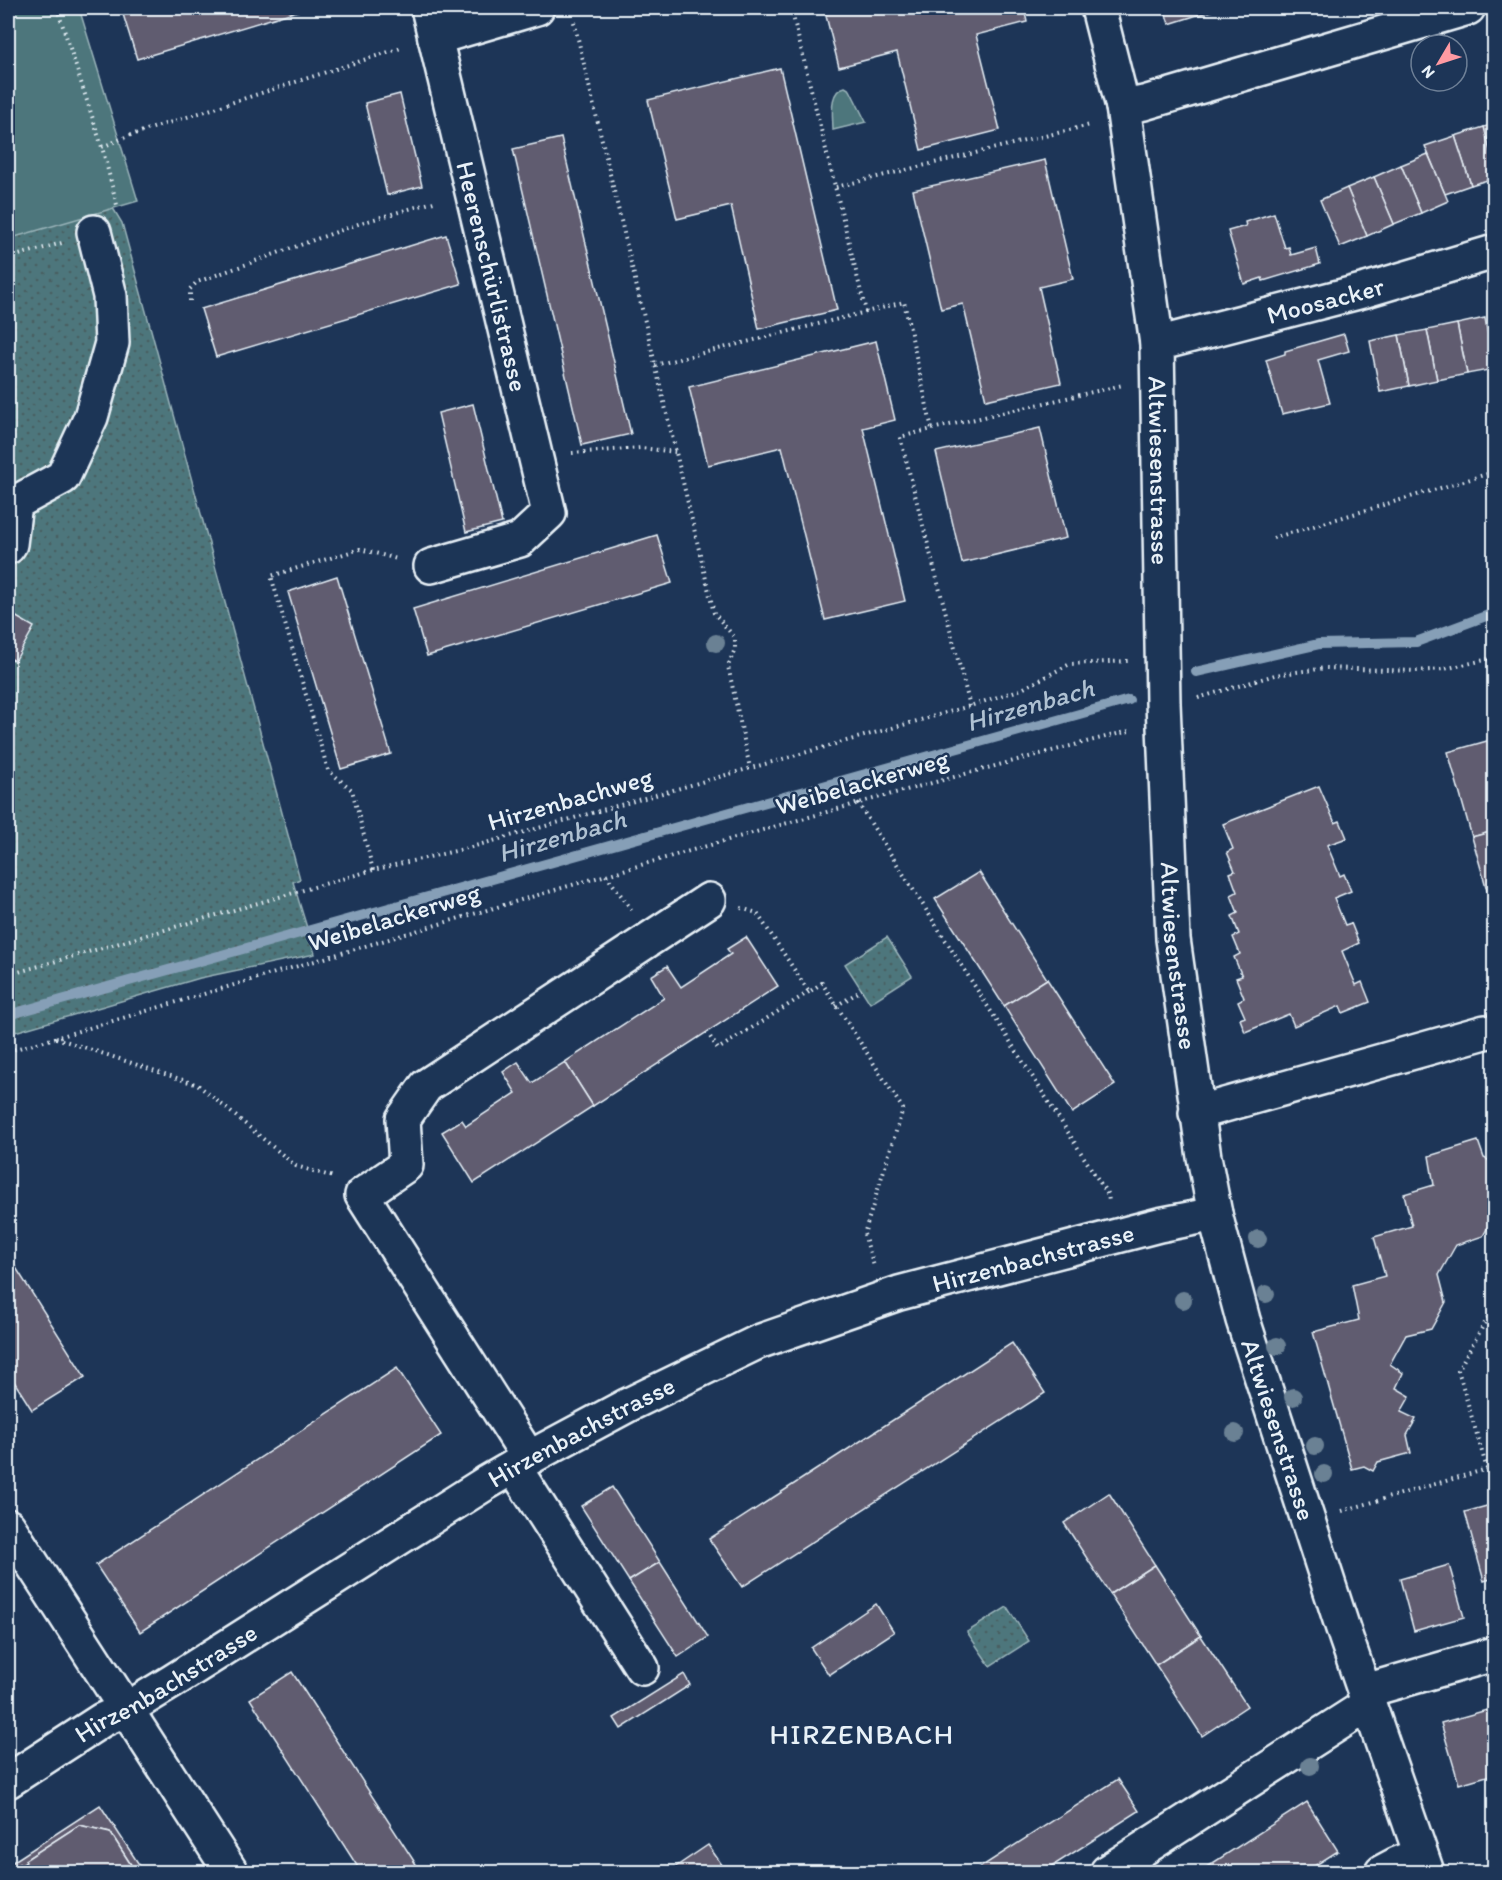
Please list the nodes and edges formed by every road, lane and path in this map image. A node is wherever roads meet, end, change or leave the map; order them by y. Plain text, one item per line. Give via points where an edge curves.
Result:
1 (57, 8) edge
2 (72, 8) edge
3 (537, 8) edge
4 (791, 8) edge
5 (1098, 8) edge
6 (1468, 8) edge
7 (58, 13) junction
8 (574, 22) dead end
9 (424, 31) edge
10 (1123, 107) junction
11 (1091, 125) dead end
12 (102, 147) junction
13 (836, 188) junction
14 (443, 200) dead end
15 (94, 232) junction
16 (1494, 252) edge
17 (8, 258) edge
18 (190, 301) dead end
19 (866, 312) junction
20 (1156, 344) junction
21 (655, 365) junction
22 (1124, 384) dead end
23 (932, 429) junction
24 (676, 452) junction
25 (571, 453) dead end
26 (1494, 472) edge
27 (1273, 538) dead end
28 (8, 547) edge
29 (418, 563) joint
30 (1494, 658) edge
31 (1132, 661) dead end
32 (1163, 704) junction
33 (970, 706) junction
34 (1140, 728) dead end
35 (750, 768) junction
36 (858, 803) junction
37 (373, 870) junction
38 (605, 875) junction
39 (708, 900) joint
40 (652, 937) junction
41 (8, 975) edge
42 (862, 990) dead end
43 (809, 992) junction
44 (836, 1006) junction
45 (707, 1032) dead end
46 (1485, 1032) dead end
47 (55, 1038) junction
48 (8, 1051) edge
49 (1196, 1113) junction
50 (362, 1195) junction
51 (1110, 1204) dead end
52 (1215, 1214) junction
53 (876, 1273) dead end
54 (1494, 1307) edge
55 (521, 1462) junction
56 (1494, 1467) edge
57 (1486, 1469) junction
58 (1337, 1512) dead end
59 (8, 1526) edge
60 (1494, 1654) edge
61 (642, 1668) dead end
62 (1367, 1698) junction
63 (127, 1709) junction
64 (8, 1781) edge
65 (1424, 1864) edge
66 (231, 1872) edge
67 (1107, 1872) edge
68 (1382, 1872) edge

1 - 7 path
2 - 7 path
3 - 9 street
4 - 13 path
5 - 10 street, Altwiesenstrasse
6 - 10 street
7 - 12 path
8 - 21 path
9 - 12 path
9 - 29 street, Heerenschürlistrasse via 549,513 520,540
10 - 20 street, Altwiesenstrasse
11 - 13 path
12 - 15 path via 117,206 114,221
13 - 19 path
14 - 18 path via 364,222 197,282 190,289
15 - 17 path
15 - 28 street via 110,296 112,343 91,417 63,477 15,503
16 - 20 street, Moosacker
19 - 21 path
19 - 23 path via 904,302
20 - 32 street, Altwiesenstrasse
21 - 24 path
22 - 23 path
23 - 33 path via 900,437
24 - 25 path via 641,448
24 - 35 path via 714,613 735,638 728,666
26 - 27 path
29 - 37 path via 360,549 271,576 328,770 352,790
30 - 32 path via 1416,671 1305,670
31 - 33 path, Hirzenbachweg via 1070,664 1022,689
32 - 49 street, Altwiesenstrasse via 1173,939
33 - 35 path, Hirzenbachweg
34 - 36 path, Weibelackerweg
35 - 37 path, Hirzenbachweg via 468,848
36 - 38 path, Weibelackerweg
36 - 51 path via 1108,1195
37 - 41 path, Hirzenbachweg
38 - 40 path
38 - 47 path, Weibelackerweg
39 - 40 street
39 - 43 path via 757,913
40 - 50 street via 426,1086 403,1119 406,1165
42 - 44 path
43 - 44 path via 822,983
43 - 45 path via 718,1049
44 - 53 path via 903,1110 864,1234
46 - 49 street
47 - 48 path, Weibelackerweg
47 - 50 path via 198,1085 296,1166 340,1179
49 - 52 street, Altwiesenstrasse
50 - 55 street
52 - 55 street, Hirzenbachstrasse via 899,1293 759,1341
52 - 62 street, Altwiesenstrasse via 1242,1320
54 - 57 path via 1458,1370
55 - 61 street
55 - 63 street, Hirzenbachstrasse
56 - 57 path
57 - 58 path
59 - 63 street
60 - 62 street
62 - 65 street, Altwiesenstrasse
62 - 67 street
63 - 64 street, Hirzenbachstrasse via 102,1720
63 - 66 street
65 - 68 street via 1397,1864

